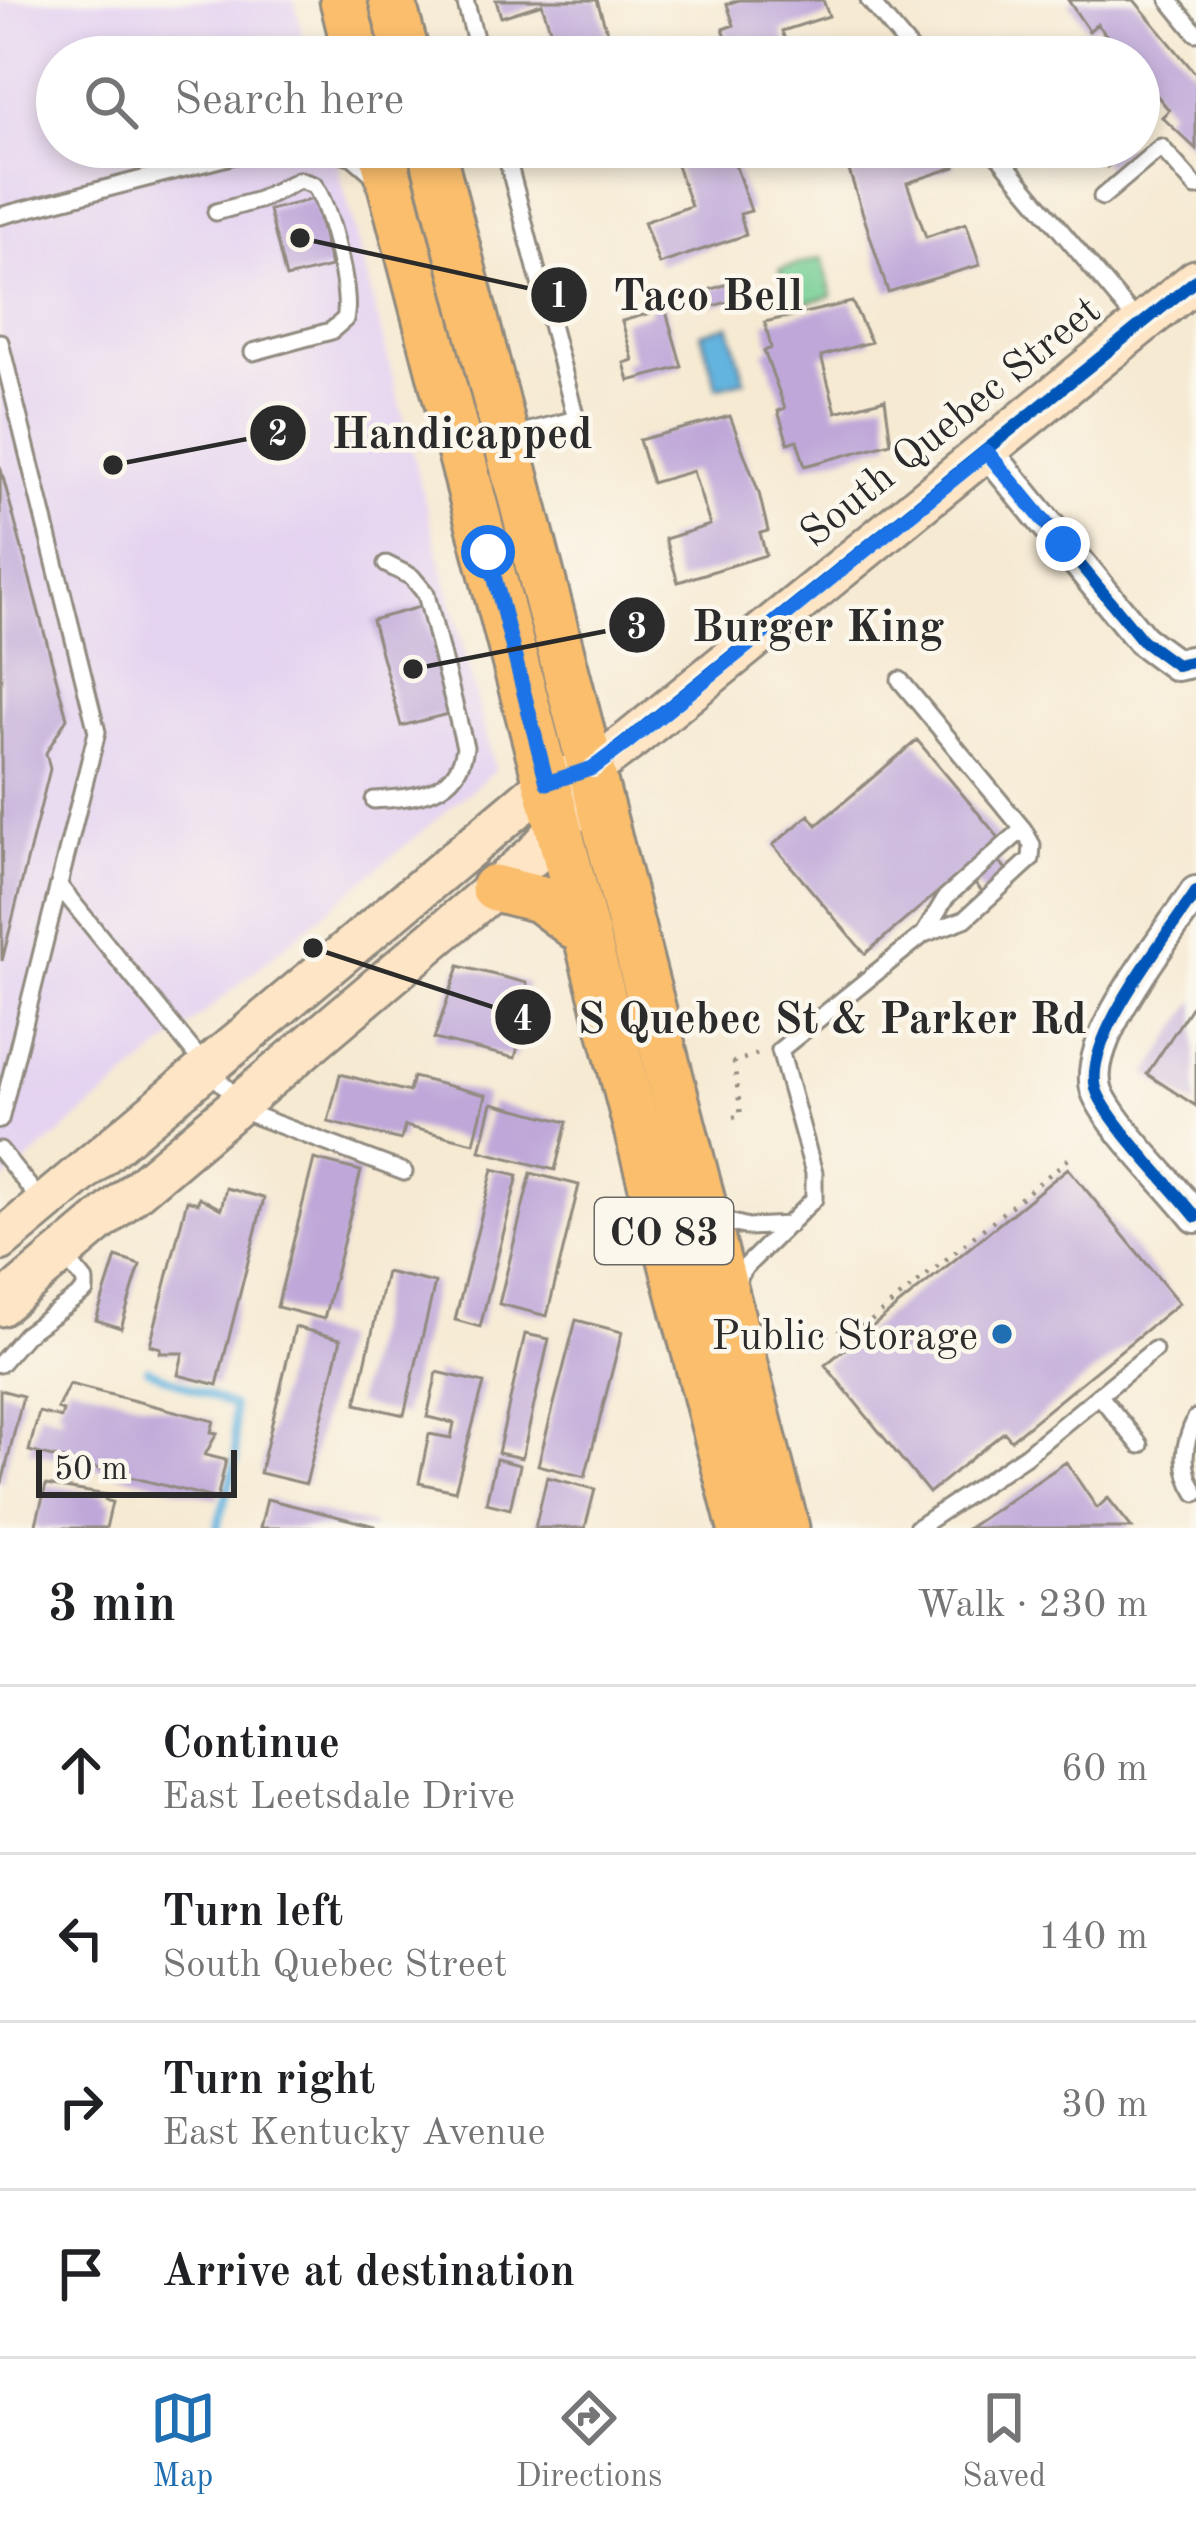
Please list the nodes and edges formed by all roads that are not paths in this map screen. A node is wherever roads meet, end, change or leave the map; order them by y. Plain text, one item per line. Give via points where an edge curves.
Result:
1 (392, 0) edge
2 (465, 0) edge
3 (869, 0) edge
4 (1168, 0) edge
5 (1196, 33) edge
6 (401, 36) edge
7 (474, 36) edge
8 (899, 36) edge
9 (1160, 148) edge
10 (185, 168) edge
11 (365, 168) edge
12 (386, 168) edge
13 (437, 168) edge
14 (510, 168) edge
15 (1009, 168) edge
16 (1136, 168) edge
17 (1196, 187) edge
18 (1102, 197) dead end
19 (216, 212) dead end
20 (398, 213) junction
21 (0, 216) edge
22 (1196, 280) edge
23 (1142, 326) junction
24 (0, 342) edge
25 (254, 352) dead end
26 (508, 436) junction
27 (460, 449) junction
28 (987, 452) junction
29 (386, 565) dead end
30 (1196, 662) edge
31 (900, 680) dead end
32 (593, 768) junction
33 (547, 783) junction
34 (374, 800) dead end
35 (1023, 830) junction
36 (560, 831) junction
37 (61, 887) junction
38 (494, 888) junction
39 (1196, 892) edge
40 (924, 934) junction
41 (587, 935) junction
42 (206, 1067) junction
43 (240, 1104) junction
44 (0, 1120) edge
45 (0, 1150) edge
46 (404, 1172) dead end
47 (44, 1205) junction
48 (700, 1210) junction
49 (1194, 1212) edge
50 (792, 1224) junction
51 (0, 1241) edge
52 (63, 1253) junction
53 (0, 1306) edge
54 (727, 1308) junction
55 (1154, 1350) dead end
56 (0, 1364) edge
57 (1099, 1395) junction
58 (1196, 1418) edge
59 (1140, 1445) dead end
60 (1196, 1492) edge
61 (741, 1528) edge
62 (786, 1528) edge
63 (917, 1528) edge

1 - 6 main road
2 - 7 lane
3 - 8 lane
4 - 5 lane
9 - 17 lane
10 - 21 lane
11 - 20 lane
12 - 20 main road, CO 83
13 - 26 main road, CO 83
14 - 26 lane via 576,419
15 - 23 lane
16 - 18 lane
19 - 25 lane via 298,180 314,185 323,203 345,319 332,331
20 - 27 main road, CO 83
22 - 23 main road, South Quebec Street
23 - 28 main road, South Quebec Street
24 - 37 lane via 97,725
26 - 27 lane
26 - 32 main road, CO 83
27 - 33 main road, CO 83
28 - 30 street via 1142,640 1176,665
28 - 32 main road, South Quebec Street
29 - 34 lane via 426,594 465,747 459,769 437,790
31 - 35 lane
32 - 33 main road, South Quebec Street
32 - 36 main road, South Quebec Street
32 - 48 main road, CO 83
33 - 36 main road, CO 83
33 - 42 main road, South Quebec Street
35 - 40 lane via 946,897
35 - 40 lane via 1032,845 1021,874 965,920
36 - 38 main road, South Quebec Street
36 - 41 main road, CO 83
37 - 42 lane
37 - 44 lane
38 - 41 main road via 539,899
38 - 43 main road, South Quebec Street
39 - 49 street via 1105,1032 1093,1069 1098,1096
40 - 50 lane via 774,1049 816,1186
41 - 61 main road, CO 83
42 - 43 lane
42 - 47 main road, South Quebec Street
43 - 46 lane via 260,1121
43 - 52 main road, South Quebec Street
45 - 47 lane
47 - 51 main road, South Quebec Street
48 - 50 lane via 732,1225
48 - 54 main road, CO 83
50 - 54 lane via 745,1268
52 - 53 main road, South Quebec Street
52 - 56 lane via 86,1291
54 - 62 main road, CO 83
55 - 57 lane
57 - 59 lane
57 - 63 lane
58 - 60 lane via 1184,1453

